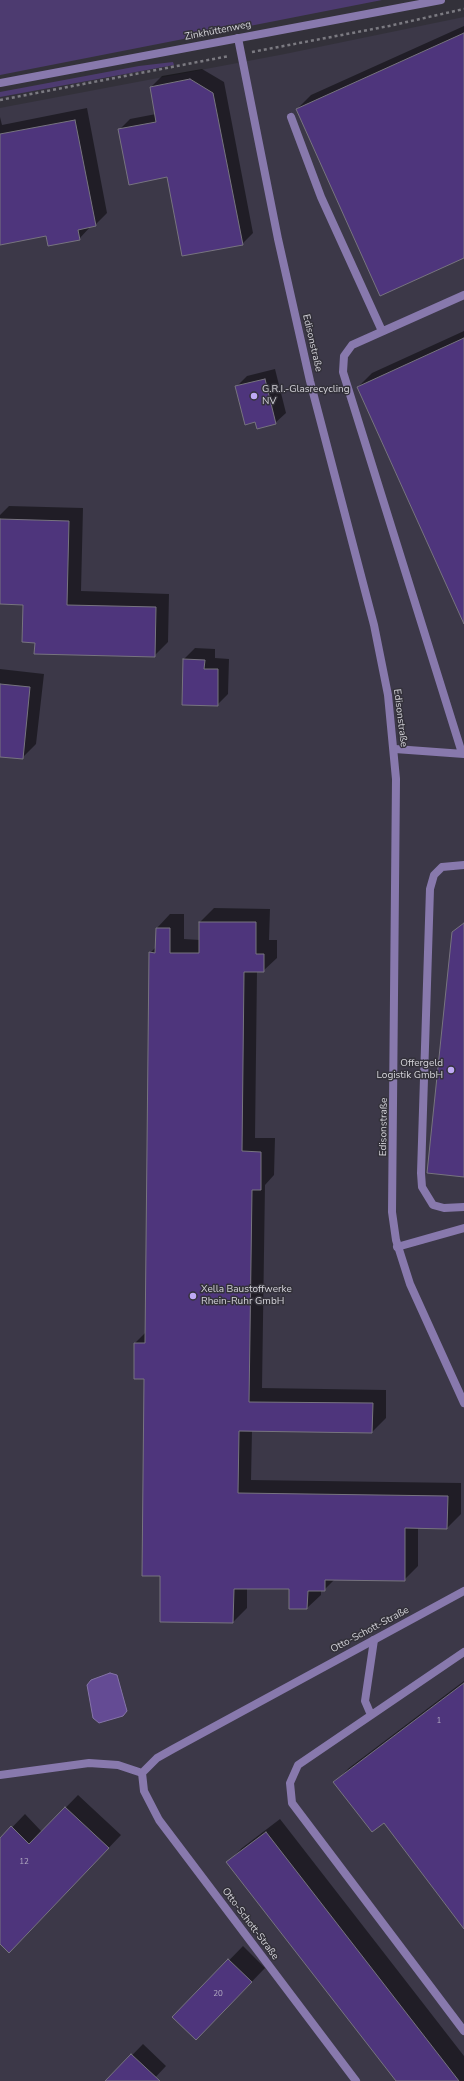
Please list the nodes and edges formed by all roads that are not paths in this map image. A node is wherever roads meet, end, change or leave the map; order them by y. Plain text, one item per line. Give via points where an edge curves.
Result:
1 (441, 0) edge
2 (238, 38) junction
3 (0, 83) edge
4 (291, 117) dead end
5 (464, 295) edge
6 (382, 331) junction
7 (394, 749) junction
8 (463, 753) edge
9 (464, 865) edge
10 (464, 1207) edge
11 (464, 1228) edge
12 (398, 1247) junction
13 (464, 1403) edge
14 (464, 1591) edge
15 (374, 1640) junction
16 (464, 1652) edge
17 (371, 1715) junction
18 (142, 1773) junction
19 (0, 1775) edge
20 (464, 2030) edge
21 (356, 2081) edge

1 - 2 street, Zinkhüttenweg
2 - 3 street, Zinkhüttenweg
2 - 7 street, Edisonstraße via 278,239 310,381 374,625 388,695
4 - 6 street via 321,197
5 - 6 street
6 - 8 street via 352,345 344,356 343,372
7 - 8 street
7 - 12 street, Edisonstraße via 396,838 392,1212
9 - 10 street via 442,867 434,876 430,889 421,1173 422,1187 433,1205 444,1208
11 - 12 street
12 - 13 street, Edisonstraße via 410,1284
14 - 15 street, Otto-Schott-Straße
15 - 17 street via 365,1701
15 - 18 street, Otto-Schott-Straße via 157,1758
16 - 17 street
17 - 20 street via 298,1765 290,1782 292,1802
18 - 19 street via 118,1765 89,1763
18 - 21 street, Otto-Schott-Straße via 144,1791 159,1820

